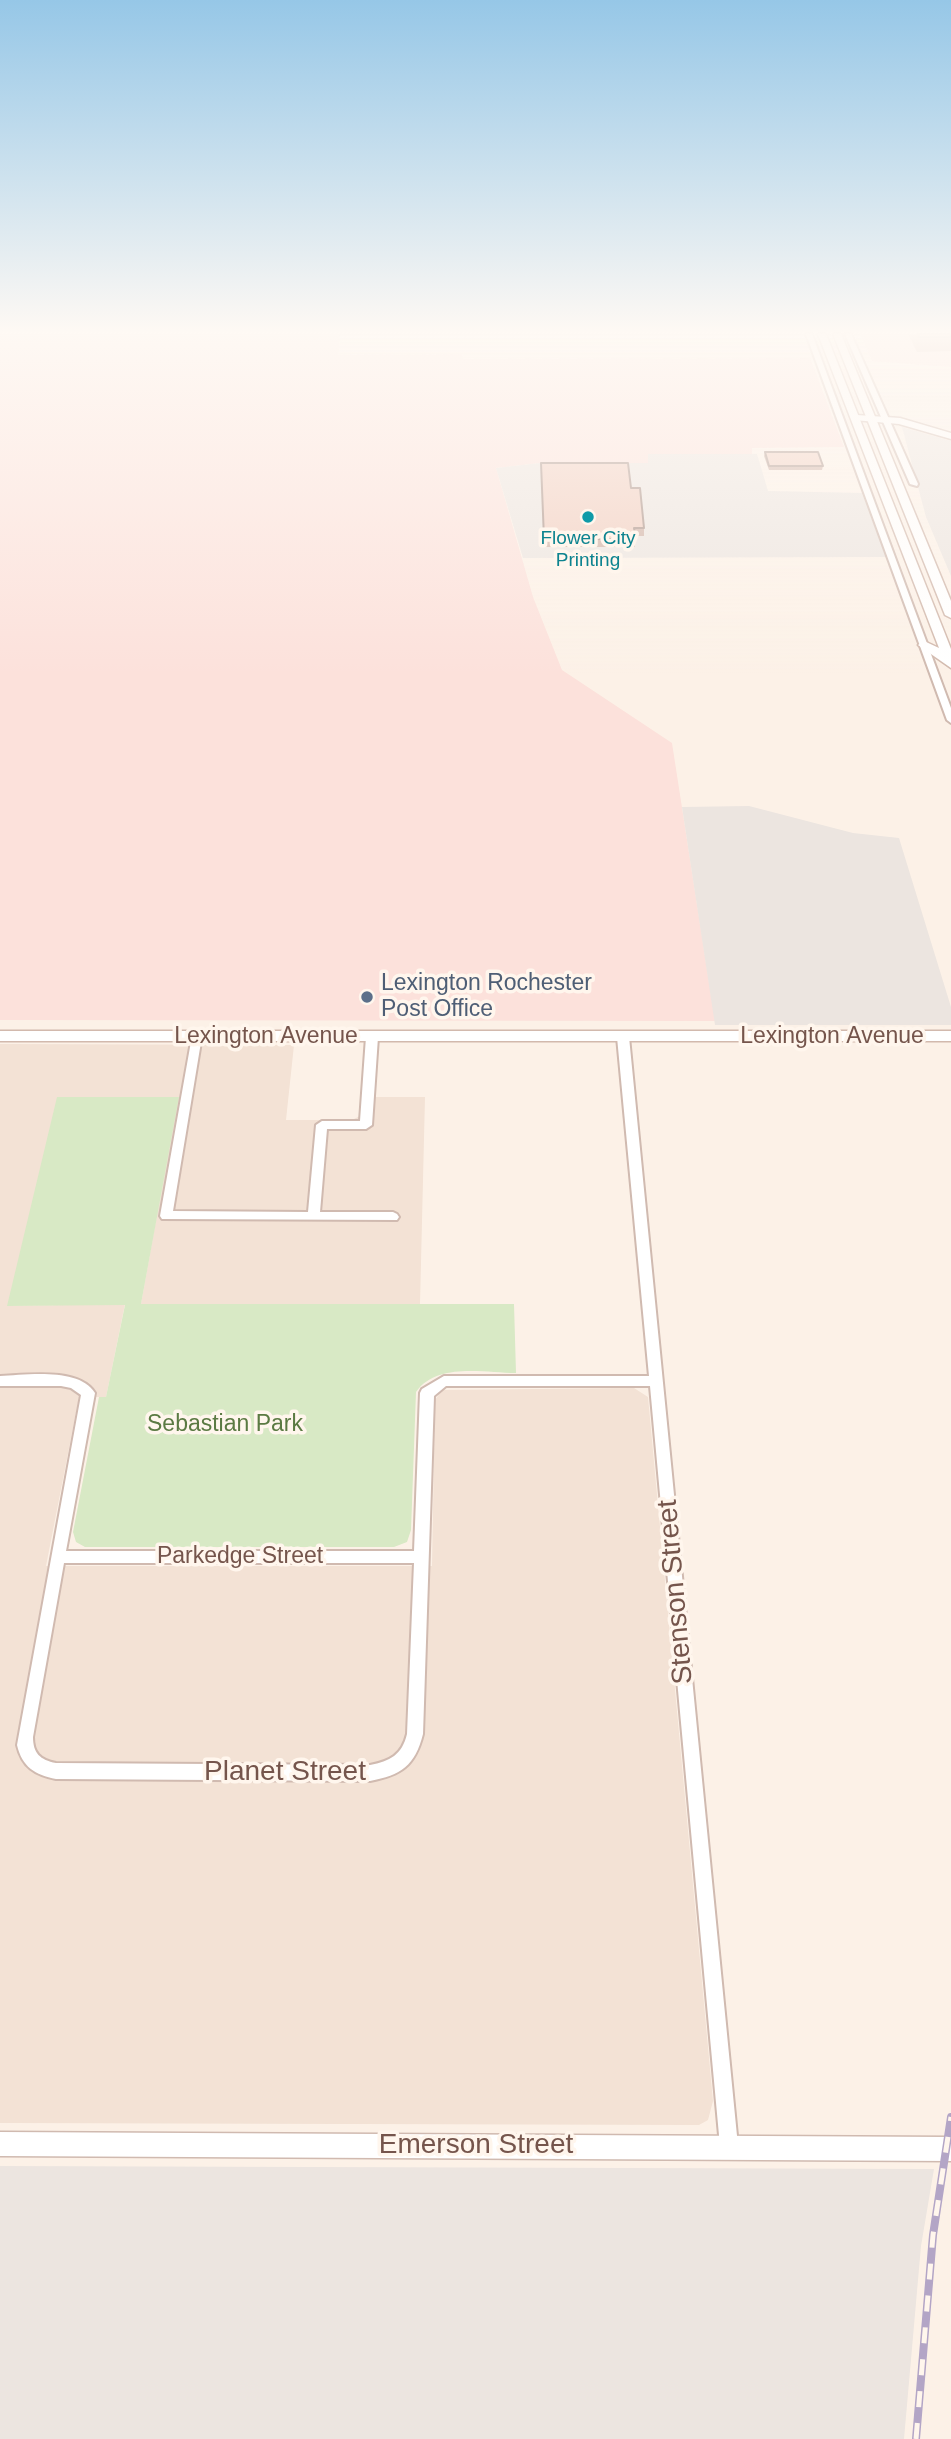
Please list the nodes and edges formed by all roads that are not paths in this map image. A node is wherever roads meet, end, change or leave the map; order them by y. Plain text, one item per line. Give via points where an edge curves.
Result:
1 (852, 448) edge
2 (868, 448) edge
3 (890, 448) edge
4 (895, 448) edge
5 (914, 484) dead end
6 (951, 615) edge
7 (923, 645) junction
8 (950, 661) edge
9 (951, 720) edge
10 (0, 1036) edge
11 (197, 1036) junction
12 (951, 1036) edge
13 (372, 1037) junction
14 (623, 1037) junction
15 (314, 1216) junction
16 (393, 1217) dead end
17 (0, 1381) edge
18 (657, 1381) junction
19 (58, 1557) junction
20 (421, 1557) junction
21 (0, 2144) edge
22 (729, 2146) junction
23 (951, 2149) edge

1 - 7 street
2 - 8 main road
3 - 6 main road
4 - 5 street
7 - 8 main road
7 - 9 street
10 - 11 main road, Lexington Avenue
11 - 13 main road, Lexington Avenue
11 - 15 street via 166,1216
12 - 14 main road, Lexington Avenue
13 - 14 main road, Lexington Avenue
13 - 15 street via 366,1125 322,1125
14 - 18 street, Stenson Street
15 - 16 street
17 - 19 street, Planet Street via 71,1381 88,1393
18 - 20 street, Planet Street via 437,1384 425,1399
18 - 22 street, Stenson Street
19 - 20 street, Parkedge Street
19 - 20 street, Planet Street via 24,1737 24,1749 35,1765 57,1771 370,1773 399,1765 413,1747
21 - 22 street, Emerson Street
22 - 23 street, Emerson Street

